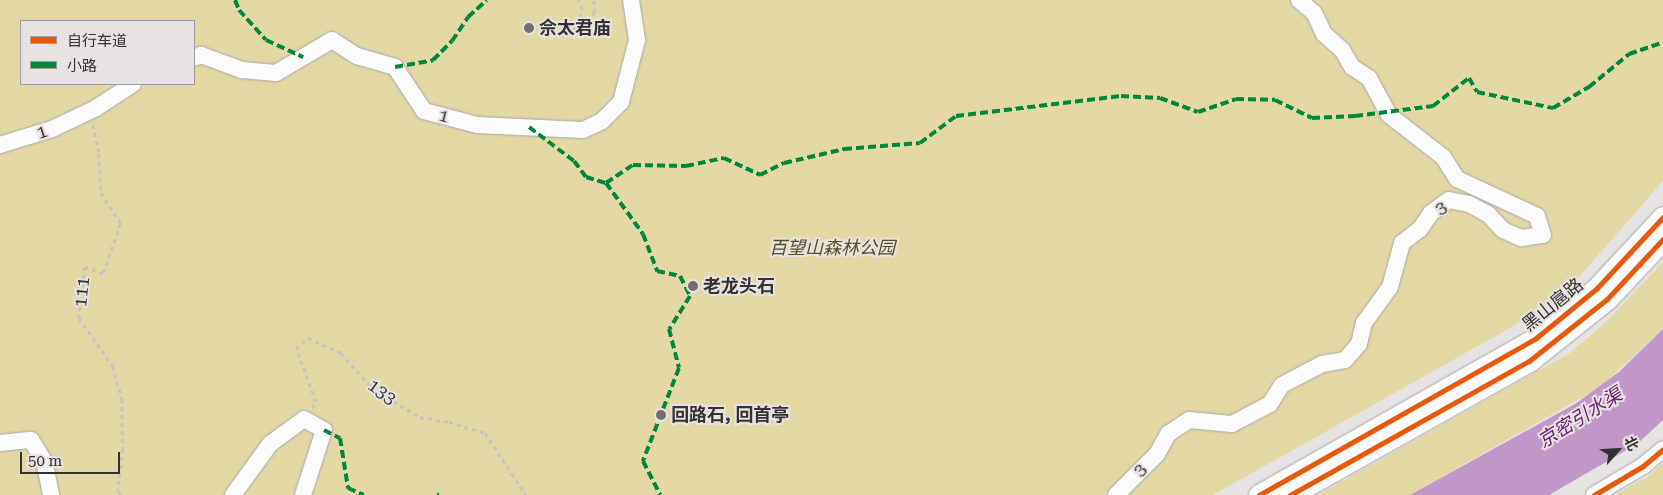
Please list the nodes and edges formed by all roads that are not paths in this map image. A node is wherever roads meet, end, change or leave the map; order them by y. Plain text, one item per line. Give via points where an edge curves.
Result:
1 (631, 0) edge
2 (1299, 0) edge
3 (195, 58) edge
4 (131, 85) edge
5 (0, 145) edge
6 (1663, 217) edge
7 (1663, 239) edge
8 (0, 443) edge
9 (1663, 449) edge
10 (51, 495) edge
11 (233, 495) edge
12 (303, 495) edge
13 (1116, 495) edge
14 (1259, 495) edge
15 (1290, 495) edge
16 (1594, 495) edge

1 - 3 street, 1 / 1 via 637,40 621,102 602,120 583,130 477,124 424,111 394,67 357,56 332,40 276,73 242,70 201,55
2 - 13 street, 3 / 3 via 1314,13 1324,34 1342,50 1352,67 1369,78 1389,115 1443,157 1457,179 1537,216 1543,235 1521,238 1503,230 1488,214 1469,204 1449,200 1431,212 1420,229 1402,244 1390,287 1364,323 1359,344 1345,360 1322,364 1282,385 1270,404 1232,424 1189,420 1168,434 1157,454
4 - 5 street, 1 / 1 via 52,129
6 - 14 main road, 黑山扈路 via 1585,299 1536,338
7 - 15 main road, 黑山扈路 via 1607,299 1528,361
8 - 10 street via 31,440 44,461
9 - 16 street via 1643,466
11 - 12 street via 270,444 304,419 324,430

